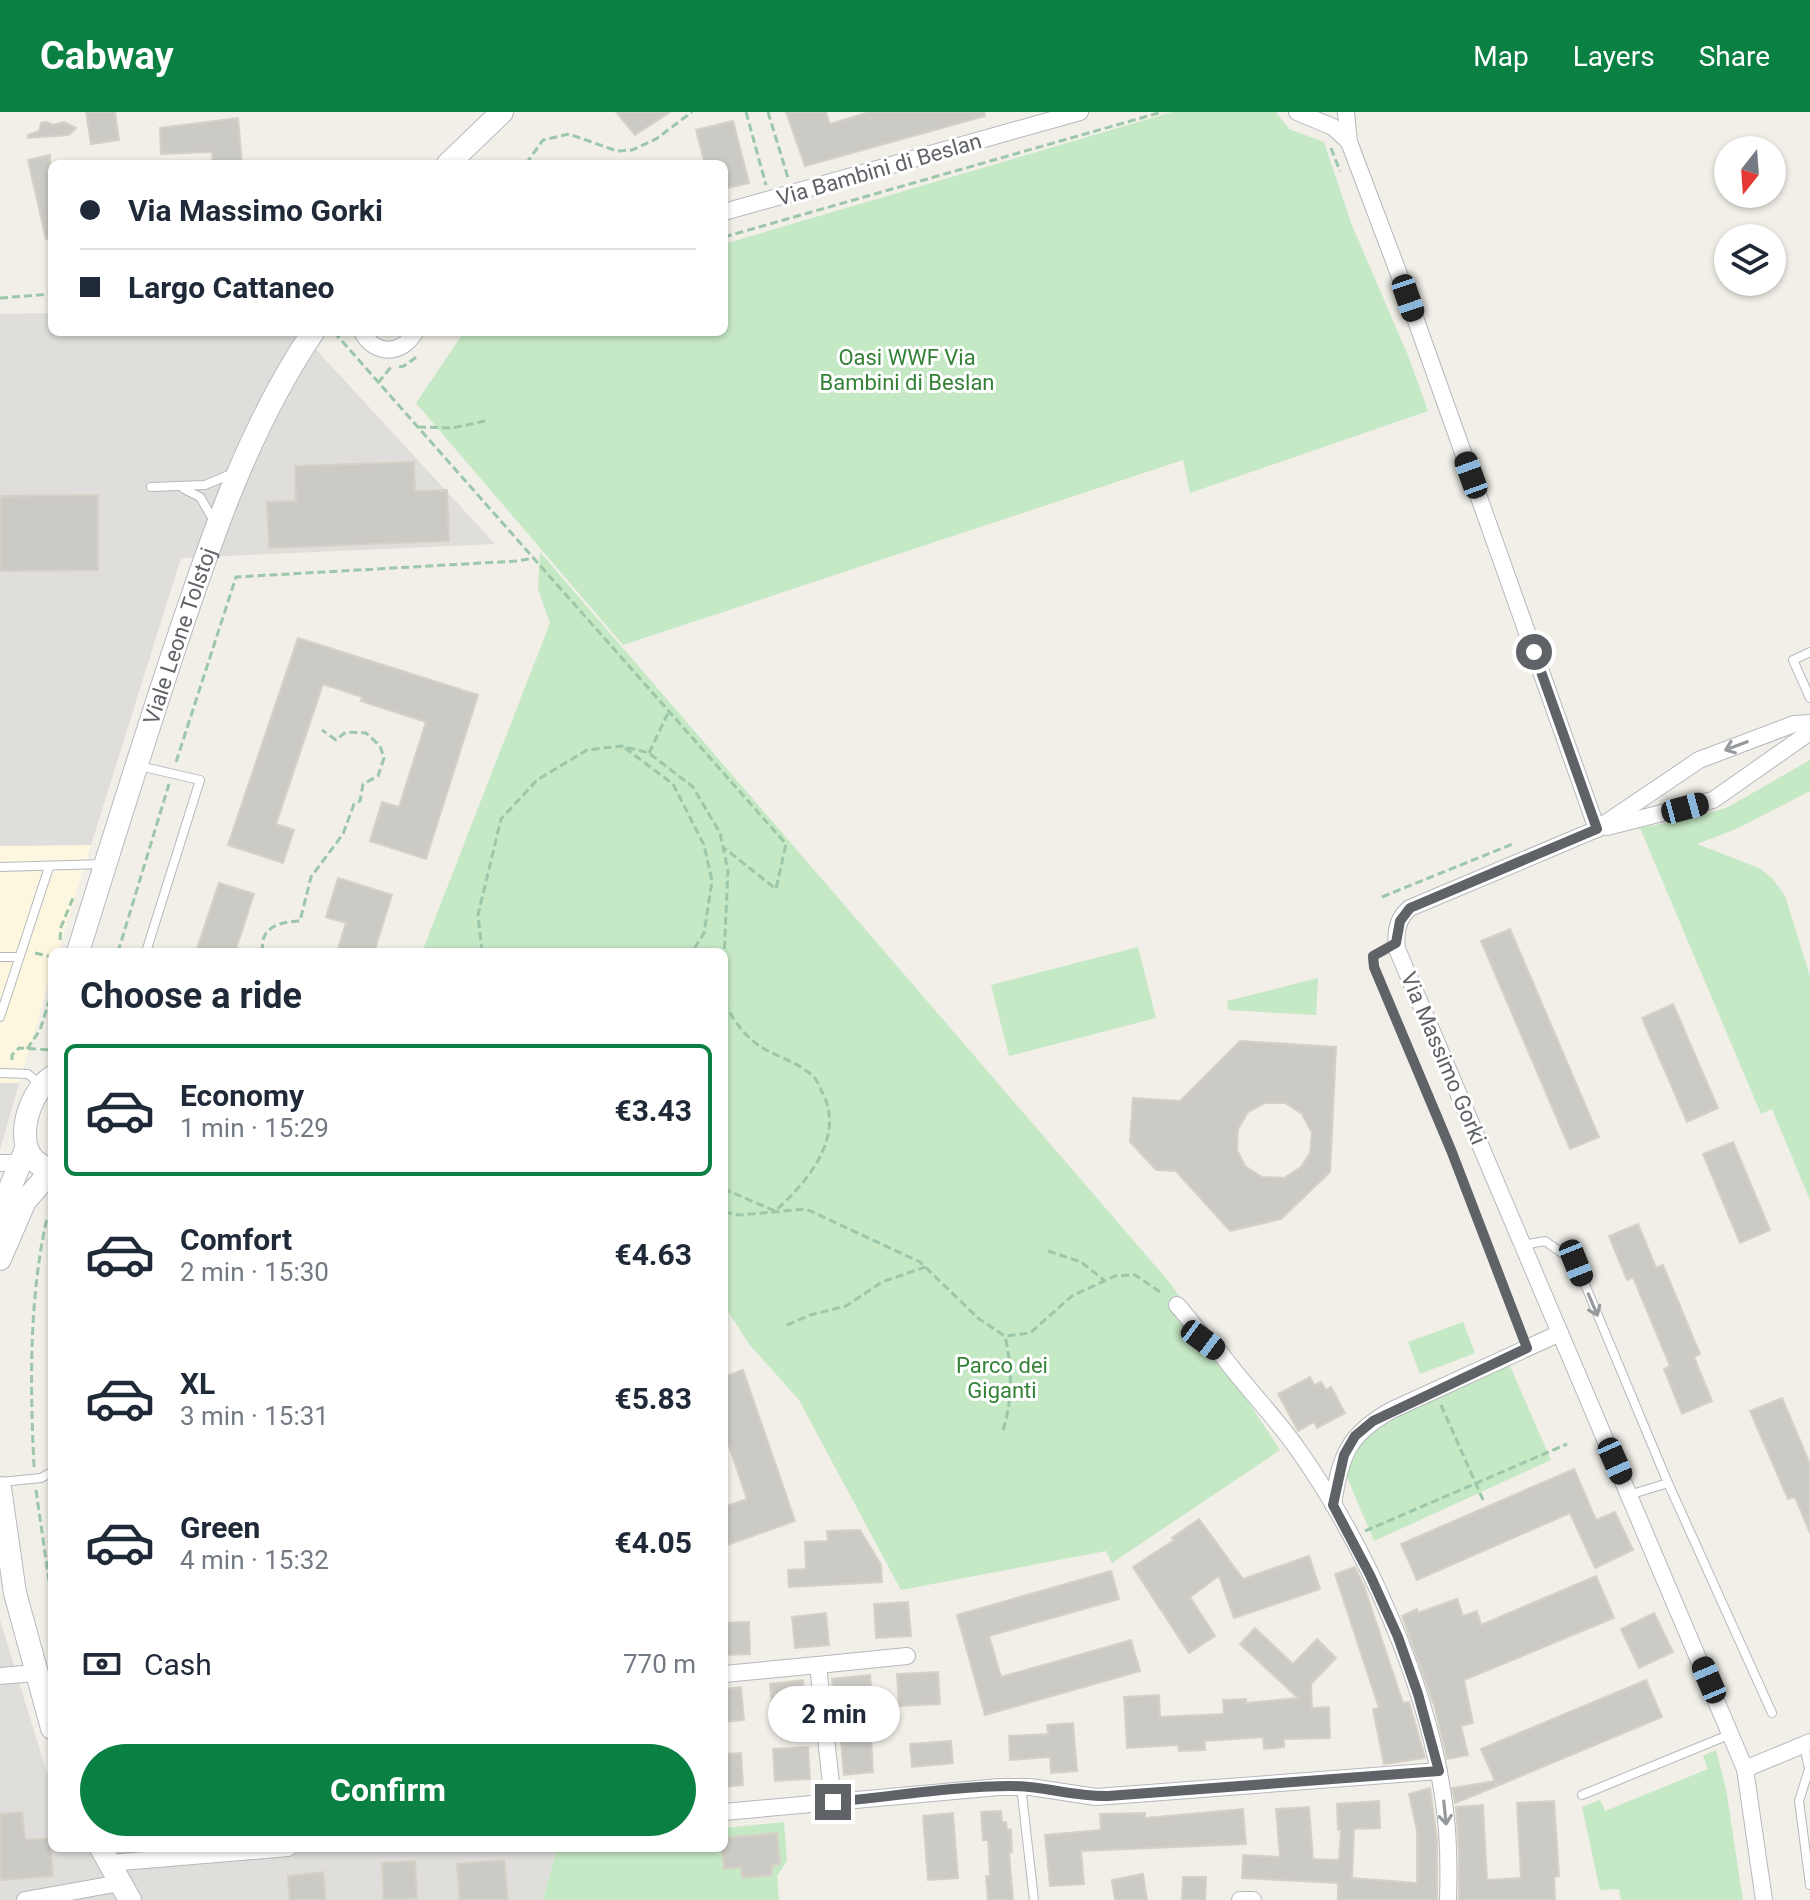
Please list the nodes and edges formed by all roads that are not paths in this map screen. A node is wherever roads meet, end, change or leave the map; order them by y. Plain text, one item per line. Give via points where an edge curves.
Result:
1 (502, 112) edge
2 (1080, 112) edge
3 (1338, 112) edge
4 (1346, 112) edge
5 (1304, 116) edge
6 (1349, 142) junction
7 (452, 160) edge
8 (728, 211) edge
9 (311, 336) edge
10 (365, 336) edge
11 (412, 336) edge
12 (242, 464) junction
13 (151, 487) dead end
14 (180, 488) junction
15 (216, 525) junction
16 (1810, 652) edge
17 (1810, 698) edge
18 (1810, 723) edge
19 (1810, 732) edge
20 (136, 765) junction
21 (1597, 829) junction
22 (105, 864) junction
23 (0, 867) edge
24 (49, 867) junction
25 (1396, 943) junction
26 (79, 948) edge
27 (147, 948) edge
28 (0, 957) edge
29 (19, 957) junction
30 (0, 1017) edge
31 (0, 1073) edge
32 (48, 1075) edge
33 (48, 1077) edge
34 (15, 1158) edge
35 (48, 1168) edge
36 (48, 1173) edge
37 (0, 1229) edge
38 (1523, 1245) junction
39 (0, 1259) edge
40 (1177, 1305) road end
41 (1560, 1333) junction
42 (1527, 1348) junction
43 (48, 1474) edge
44 (1668, 1483) junction
45 (0, 1485) edge
46 (1629, 1495) junction
47 (1333, 1505) junction
48 (907, 1656) dead end
49 (818, 1665) junction
50 (35, 1673) junction
51 (728, 1674) edge
52 (0, 1676) edge
53 (1772, 1713) dead end
54 (48, 1715) edge
55 (1732, 1733) junction
56 (1807, 1743) edge
57 (1745, 1769) junction
58 (1439, 1771) junction
59 (1021, 1786) junction
60 (1582, 1795) dead end
61 (833, 1802) junction
62 (728, 1812) edge
63 (183, 1852) edge
64 (105, 1855) edge
65 (1810, 1885) edge
66 (125, 1891) edge
67 (25, 1900) edge
68 (1034, 1900) edge
69 (1240, 1900) edge
70 (1253, 1900) edge
71 (1448, 1900) edge
72 (1764, 1900) edge

1 - 7 street
2 - 8 street, Via Bambini di Beslan
3 - 5 street via 1326,119
4 - 6 street
5 - 6 street via 1333,127
6 - 21 street
9 - 12 street, Viale Leone Tolstoj
10 - 11 street via 387,351 404,346
12 - 14 lane via 217,482
12 - 15 street, Viale Leone Tolstoj
13 - 14 lane
14 - 15 lane via 200,497
15 - 20 street, Viale Leone Tolstoj
16 - 17 lane via 1793,660
18 -> 21 street via 1794,724 1699,760
19 - 21 street via 1713,800
20 - 22 street, Viale Leone Tolstoj
20 - 27 lane via 200,780
21 - 25 street, Via Massimo Gorki via 1410,908 1400,921
22 - 24 lane
22 - 26 street, Viale Leone Tolstoj
23 - 24 lane
24 - 29 lane
25 - 38 street, Via Massimo Gorki
25 - 42 lane via 1373,956 1374,967
28 - 29 lane
29 - 30 lane
31 - 32 lane
33 - 34 street
34 - 35 street
34 - 37 street
36 - 39 street via 21,1207
38 - 41 street, Via Massimo Gorki
38 -> 44 lane via 1545,1241 1576,1263
40 - 47 street via 1297,1448
41 - 42 street
41 - 46 street, Via Massimo Gorki
42 - 47 street via 1386,1413 1355,1436 1340,1464
43 - 45 lane
44 - 46 lane
44 - 53 lane
45 - 50 street via 15,1593
46 - 55 street, Via Massimo Gorki
47 - 58 street via 1401,1647
48 - 49 street
49 - 51 street
49 - 61 street
50 - 52 street
50 - 54 street
55 - 57 street, Via Massimo Gorki
55 - 60 lane
56 - 57 street
56 - 65 lane via 1809,1769 1799,1801
57 - 72 street, Via Massimo Gorki
58 - 59 street via 1096,1797
58 -> 71 street via 1447,1822
59 - 61 street
59 - 68 lane
61 - 62 street
63 - 64 street
64 - 66 street
66 - 67 street
69 - 70 street

